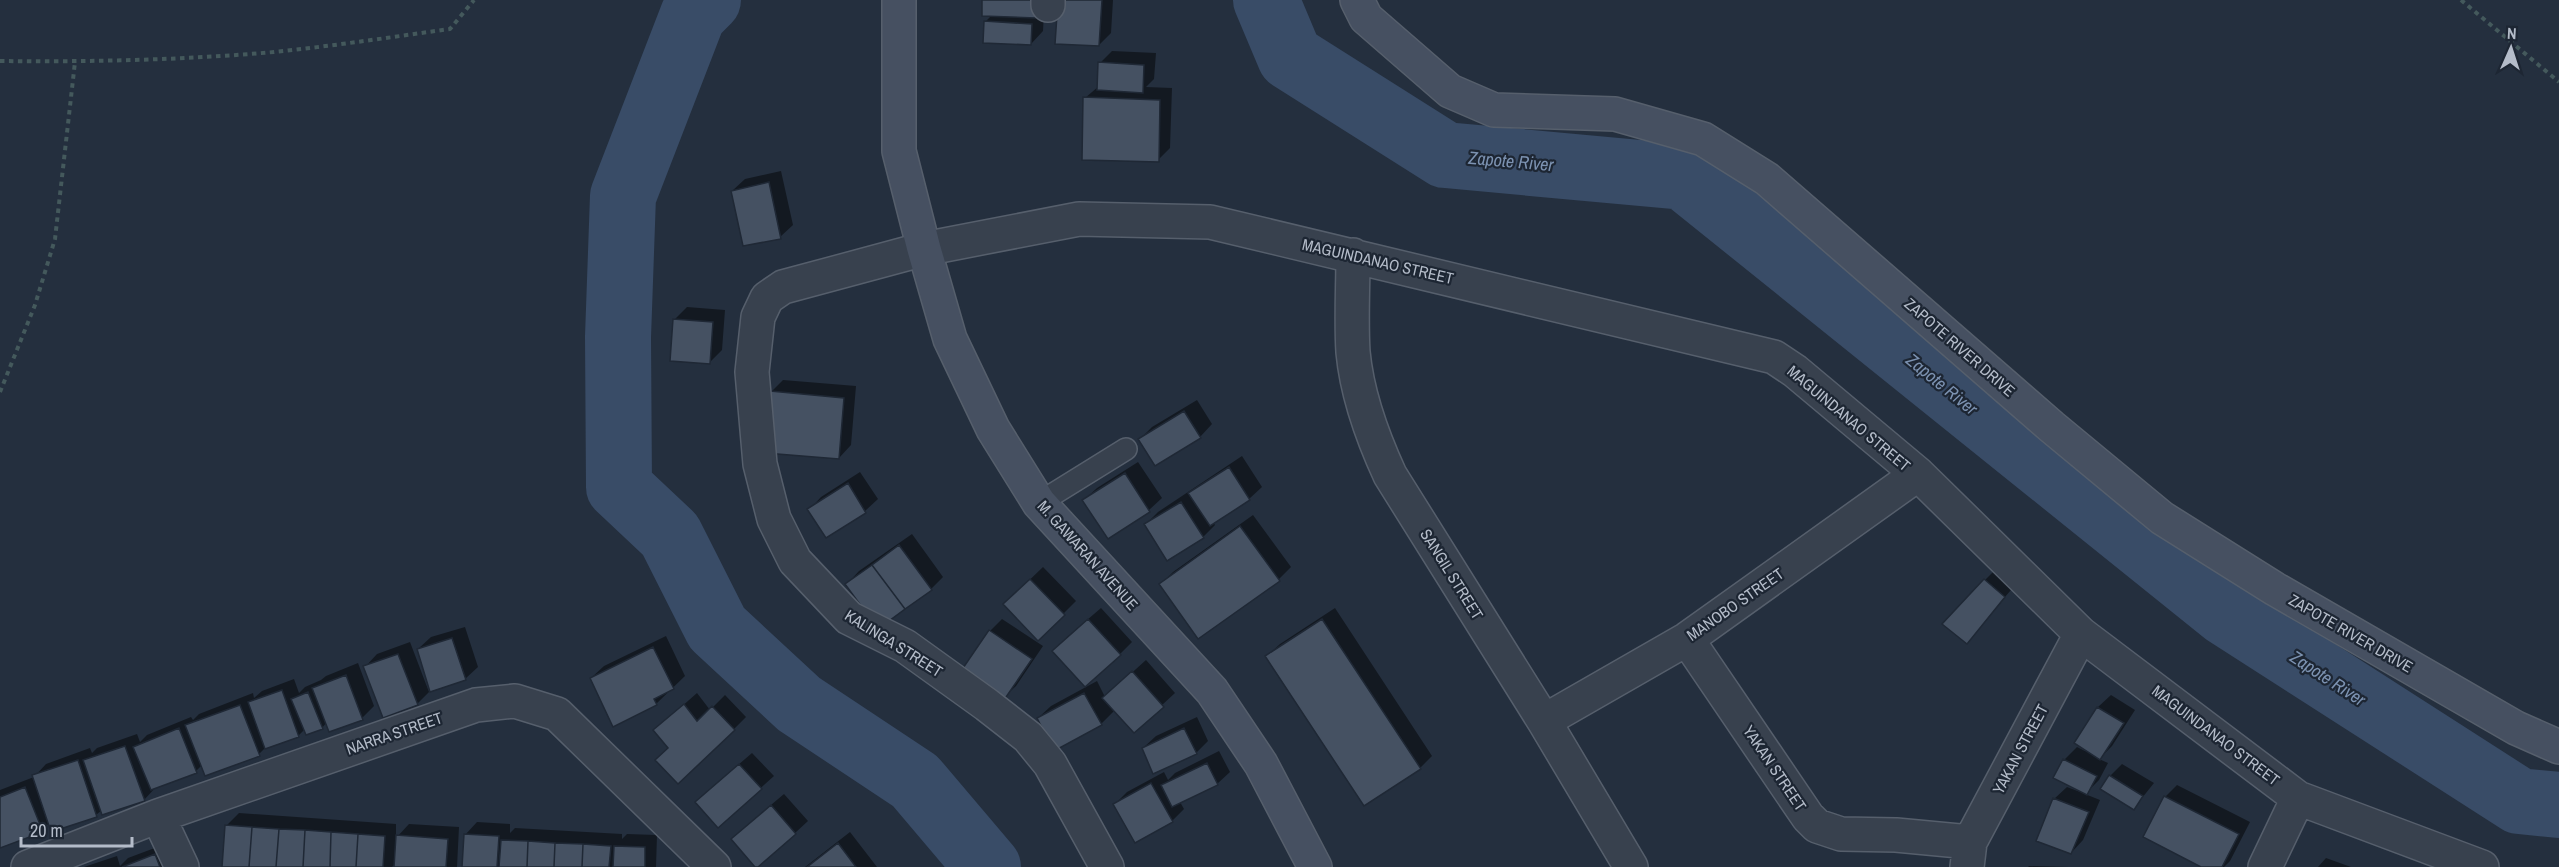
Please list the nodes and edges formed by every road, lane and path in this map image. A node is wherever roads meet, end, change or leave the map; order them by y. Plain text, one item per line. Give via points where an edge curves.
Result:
1 (474, 0) edge
2 (899, 0) edge
3 (1357, 0) edge
4 (2461, 0) edge
5 (0, 61) edge
6 (75, 62) junction
7 (2559, 82) edge
8 (924, 249) junction
9 (1353, 255) junction
10 (0, 392) edge
11 (1126, 449) dead end
12 (1917, 474) junction
13 (1039, 503) junction
14 (2081, 634) junction
15 (1687, 639) junction
16 (1544, 721) junction
17 (2559, 747) edge
18 (2298, 798) junction
19 (158, 816) junction
20 (1969, 855) edge
21 (705, 864) edge
22 (28, 867) edge
23 (182, 867) edge
24 (1107, 867) edge
25 (1315, 867) edge
26 (1631, 867) edge
27 (2265, 867) edge
28 (2482, 867) edge

1 - 6 path via 450,29 272,52
2 - 8 street, M. GAWARAN AVENUE via 899,151
3 - 17 street, ZAPOTE RIVER DRIVE via 1366,18 1450,91 1494,110 1615,114 1703,139 1767,178 2052,428 2162,518 2516,728
4 - 7 path
5 - 6 path
6 - 10 path via 55,239 35,305
8 - 9 street, MAGUINDANAO STREET via 1079,219 1210,222
8 - 13 street, M. GAWARAN AVENUE via 950,339 993,429
8 - 24 street, KALINGA STREET via 783,287 767,298 758,317 752,372 760,464 774,519 795,561 849,618 904,646 1028,737 1050,764
9 - 12 street, MAGUINDANAO STREET via 1774,357 1796,371
9 - 16 street, SANGIL STREET via 1353,352 1374,441 1390,475
11 - 13 lane
12 - 14 street, MAGUINDANAO STREET
12 - 15 street, MANOBO STREET
13 - 25 street, M. GAWARAN AVENUE via 1212,691 1261,764
14 - 18 street, MAGUINDANAO STREET
14 - 20 street, YAKAN STREET
15 - 16 street, MANOBO STREET
15 - 20 street, YAKAN STREET via 1808,817 1818,826 1841,834 1896,835
16 - 26 street, SANGIL STREET
18 - 27 street
18 - 28 street, MAGUINDANAO STREET
19 - 21 street, NARRA STREET via 476,705 515,701 557,714
19 - 22 street, NARRA STREET
19 - 23 street

